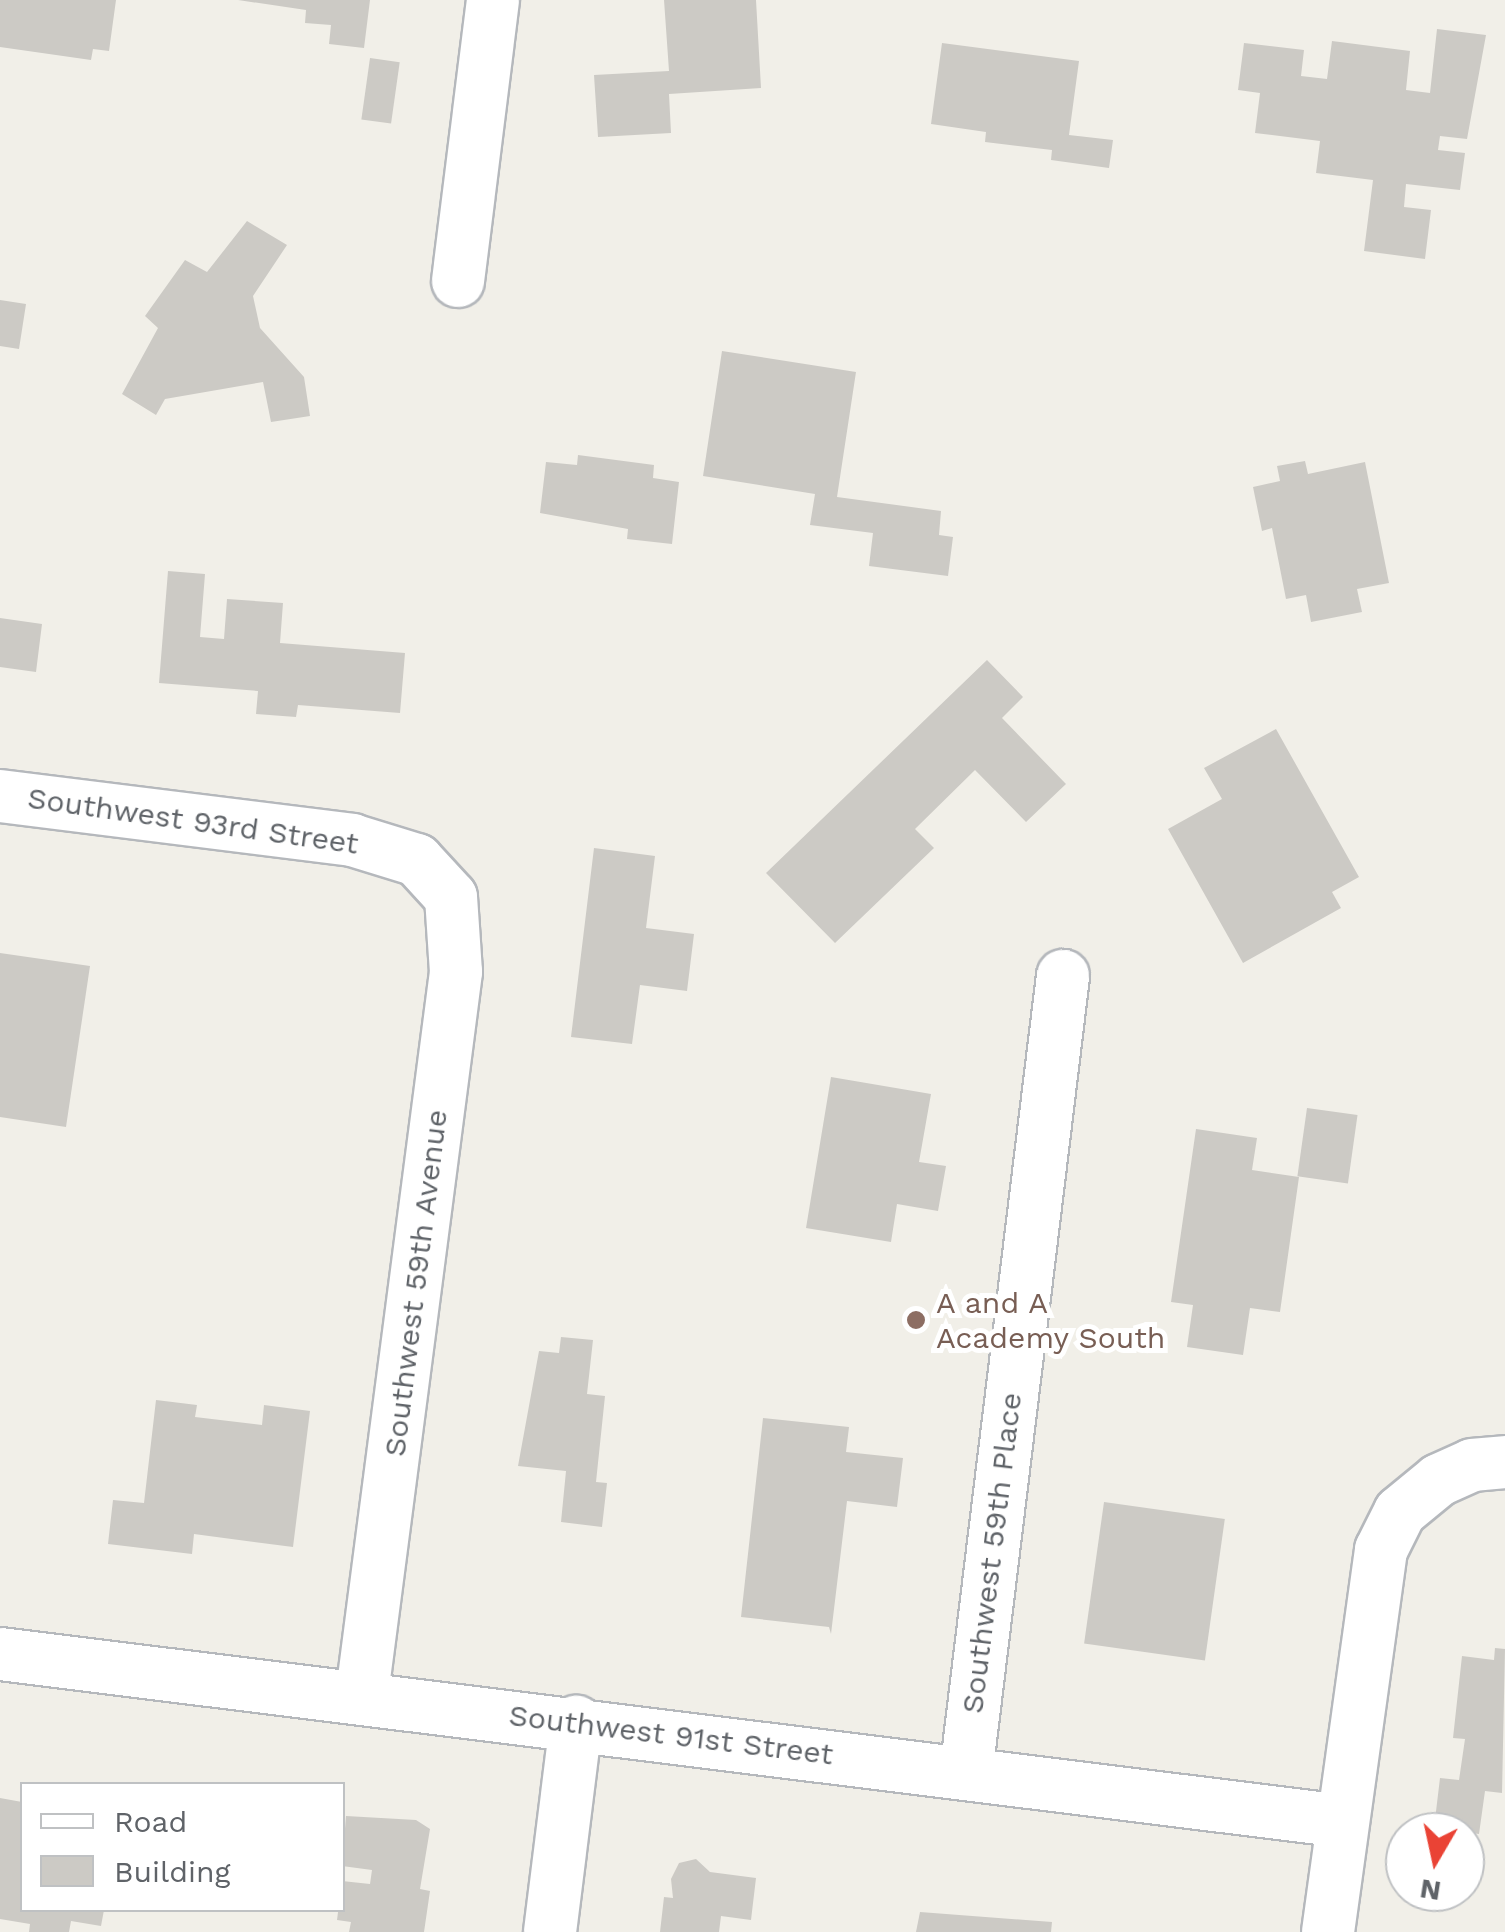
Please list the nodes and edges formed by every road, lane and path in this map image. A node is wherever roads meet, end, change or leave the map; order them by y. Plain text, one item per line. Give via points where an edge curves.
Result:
1 (493, 0) edge
2 (458, 281) dead end
3 (0, 796) edge
4 (438, 876) joint
5 (1063, 976) dead end
6 (1505, 1462) edge
7 (0, 1654) edge
8 (362, 1694) junction
9 (576, 1722) junction
10 (966, 1773) junction
11 (1342, 1821) junction
12 (550, 1932) edge
13 (1328, 1932) edge

1 - 2 street
3 - 4 street, Southwest 93rd Street via 352,840 417,860
4 - 8 street, Southwest 59th Avenue via 457,923 456,972
5 - 10 street, Southwest 59th Place
6 - 11 street via 1472,1465 1418,1495 1400,1512 1381,1550
7 - 8 street, Southwest 91st Street
8 - 9 street, Southwest 91st Street
9 - 10 street, Southwest 91st Street
9 - 12 street
10 - 11 street, Southwest 91st Street
11 - 13 street

